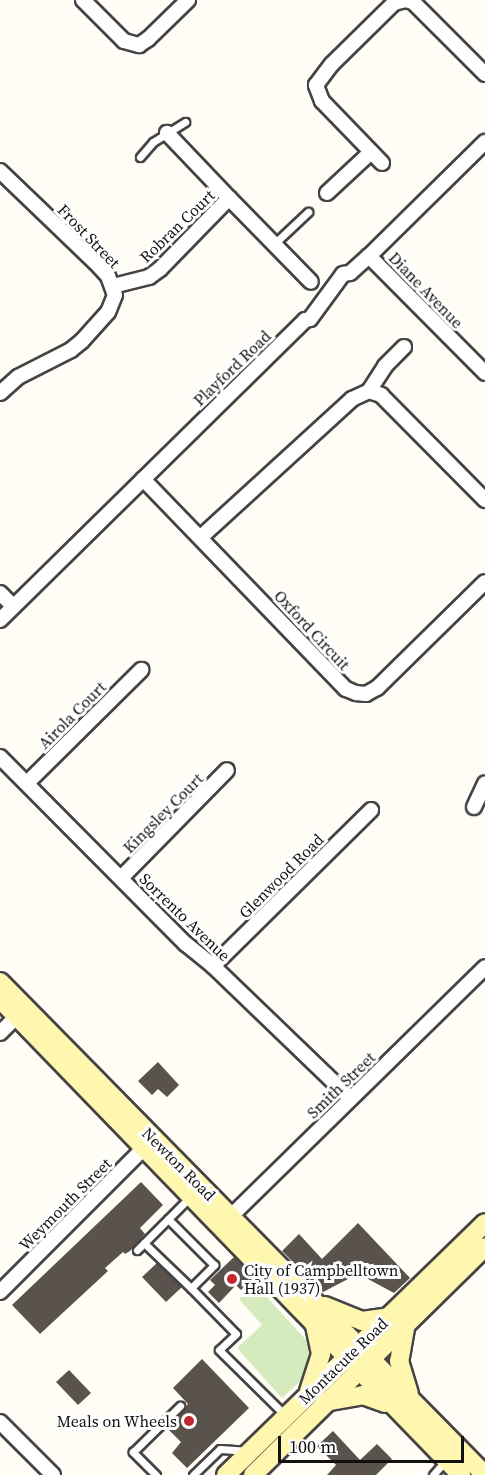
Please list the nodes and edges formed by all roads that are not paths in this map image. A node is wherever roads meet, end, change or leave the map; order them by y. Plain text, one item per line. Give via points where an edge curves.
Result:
1 (83, 0) edge
2 (188, 0) edge
3 (485, 74) edge
4 (184, 122) dead end
5 (167, 133) junction
6 (485, 142) edge
7 (371, 152) junction
8 (140, 157) dead end
9 (382, 163) dead end
10 (0, 171) edge
11 (327, 193) dead end
12 (229, 198) junction
13 (308, 212) dead end
14 (274, 244) junction
15 (369, 255) junction
16 (311, 282) dead end
17 (113, 286) junction
18 (404, 346) dead end
19 (485, 373) edge
20 (369, 391) junction
21 (0, 393) edge
22 (143, 479) junction
23 (485, 500) edge
24 (201, 537) junction
25 (485, 582) edge
26 (0, 593) edge
27 (13, 606) junction
28 (0, 620) edge
29 (141, 670) dead end
30 (0, 757) edge
31 (227, 770) dead end
32 (27, 783) junction
33 (485, 783) edge
34 (474, 807) dead end
35 (371, 810) dead end
36 (121, 878) junction
37 (213, 966) junction
38 (485, 967) edge
39 (0, 982) edge
40 (0, 999) edge
41 (21, 1012) junction
42 (0, 1033) edge
43 (351, 1098) junction
44 (149, 1143) junction
45 (191, 1196) junction
46 (168, 1219) junction
47 (226, 1221) junction
48 (485, 1222) edge
49 (144, 1243) junction
50 (485, 1246) edge
51 (137, 1251) dead end
52 (191, 1288) junction
53 (0, 1292) edge
54 (318, 1303) junction
55 (389, 1317) junction
56 (406, 1323) junction
57 (315, 1326) junction
58 (359, 1358) junction
59 (307, 1396) junction
60 (411, 1400) junction
61 (326, 1402) junction
62 (390, 1404) junction
63 (180, 1406) dead end
64 (286, 1416) junction
65 (0, 1422) edge
66 (250, 1452) junction
67 (446, 1460) junction
68 (53, 1475) edge
69 (156, 1475) edge
70 (193, 1475) edge
71 (226, 1475) edge
72 (253, 1475) edge
73 (433, 1475) edge
74 (461, 1475) edge
75 (484, 1475) edge

1 - 2 street via 124,41 139,45
3 - 7 street via 413,2 394,3 316,85 322,101
4 - 5 lane
5 - 8 lane
5 - 12 street, Robran Court
6 - 15 street, Playford Road
7 - 9 street
7 - 11 street
10 - 17 street, Frost Street via 95,262
12 - 14 street, Robran Court
12 - 17 street, Robran Court via 160,269 149,277
13 - 14 lane
14 - 16 street, Robran Court
15 - 19 street, Diane Avenue
15 - 22 street, Playford Road via 344,274 310,319
17 - 21 street, Frost Street via 114,301 108,312 82,341 18,377
18 - 20 street
20 - 23 street via 381,395
20 - 24 street via 352,399
22 - 24 street, Oxford Circuit
22 - 27 street, Playford Road
24 - 25 street, Oxford Circuit via 346,689 356,693 366,694 377,688
26 - 27 street
27 - 28 street, Playford Road
29 - 32 street, Airola Court
30 - 32 street, Sorrento Avenue
31 - 36 street, Kingsley Court
32 - 36 street, Sorrento Avenue
33 - 34 street
35 - 37 street, Glenwood Road
36 - 37 street, Sorrento Avenue
37 - 43 street, Sorrento Avenue
38 - 43 street, Smith Street
39 - 41 main road, Newton Road
40 - 41 main road, Newton Road
41 - 42 street
41 - 44 main road, Newton Road
43 - 47 street, Smith Street
44 - 45 main road, Newton Road
44 - 47 main road, Newton Road
44 - 53 street, Weymouth Street
45 - 46 lane
45 - 47 main road, Newton Road
46 - 49 lane
46 - 52 lane via 214,1265
47 - 54 main road, Newton Road
47 - 57 main road, Newton Road
48 - 55 main road, Montacute Road
49 - 51 lane
49 - 52 lane
50 - 56 main road, Montacute Road
52 - 64 lane via 236,1334 219,1350
54 - 55 main road via 362,1321
54 - 58 main road, Newton Road
55 - 58 main road, Montacute Road
56 - 58 main road, Montacute Road
56 - 60 main road via 399,1361
57 - 58 main road, Newton Road
57 - 59 main road via 321,1354
58 - 59 main road, Montacute Road
58 - 60 main road
58 - 61 main road, Montacute Road
58 - 62 main road
59 - 64 main road, Montacute Road
60 - 75 main road
61 - 62 main road via 363,1395
61 - 72 main road, Montacute Road
62 - 67 main road
63 - 69 lane via 134,1452
64 - 66 main road, Montacute Road
65 - 68 street
66 - 70 lane via 220,1449
66 - 71 main road, Montacute Road
67 - 73 lane
67 - 74 main road

